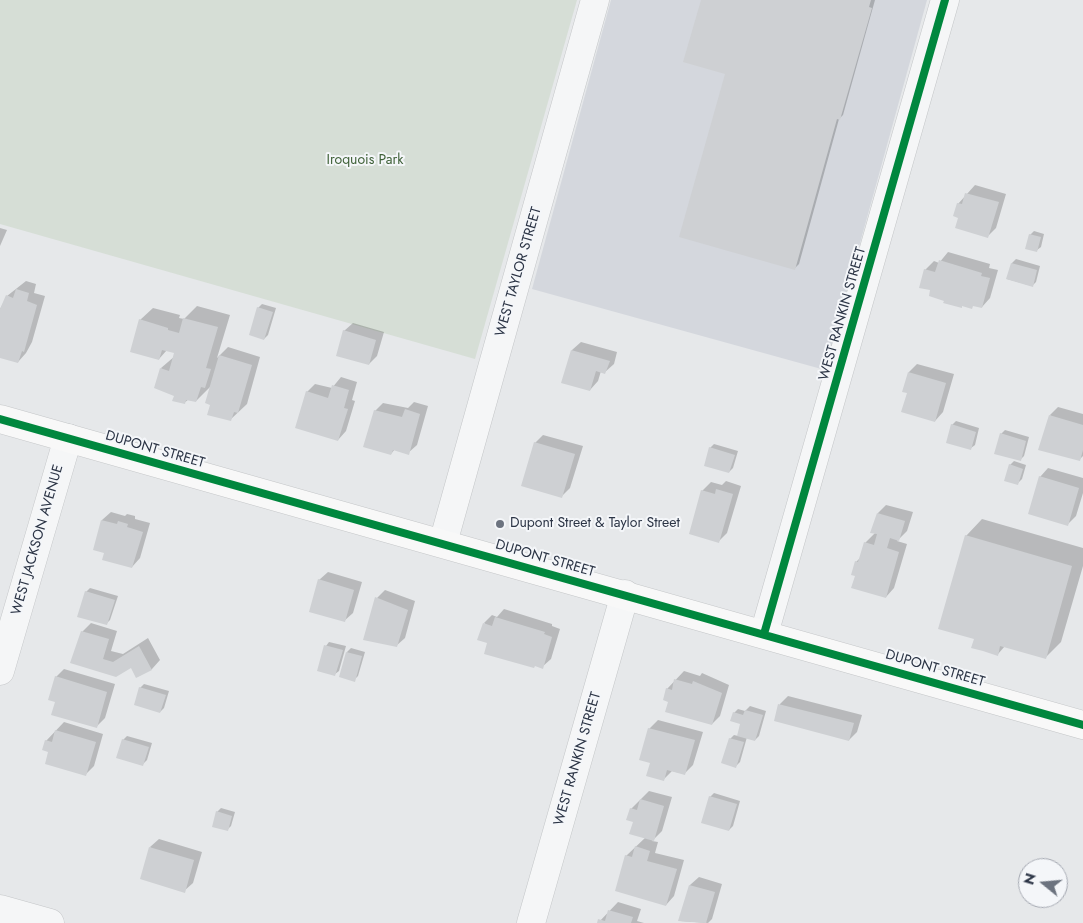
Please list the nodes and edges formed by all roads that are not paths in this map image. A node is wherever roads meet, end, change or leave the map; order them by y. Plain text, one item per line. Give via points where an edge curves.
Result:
1 (595, 0) edge
2 (945, 0) edge
3 (0, 419) edge
4 (68, 438) junction
5 (443, 543) junction
6 (625, 594) junction
7 (764, 634) junction
8 (0, 671) edge
9 (1083, 725) edge
10 (0, 909) edge
11 (50, 923) edge
12 (531, 923) edge

1 - 5 street, WEST TAYLOR STREET
2 - 7 street, WEST RANKIN STREET
3 - 4 street, DUPONT STREET
4 - 5 street, DUPONT STREET
4 - 8 street, WEST JACKSON AVENUE
5 - 6 street, DUPONT STREET
6 - 7 street, DUPONT STREET
6 - 12 street, WEST RANKIN STREET
7 - 9 street, DUPONT STREET
10 - 11 street

